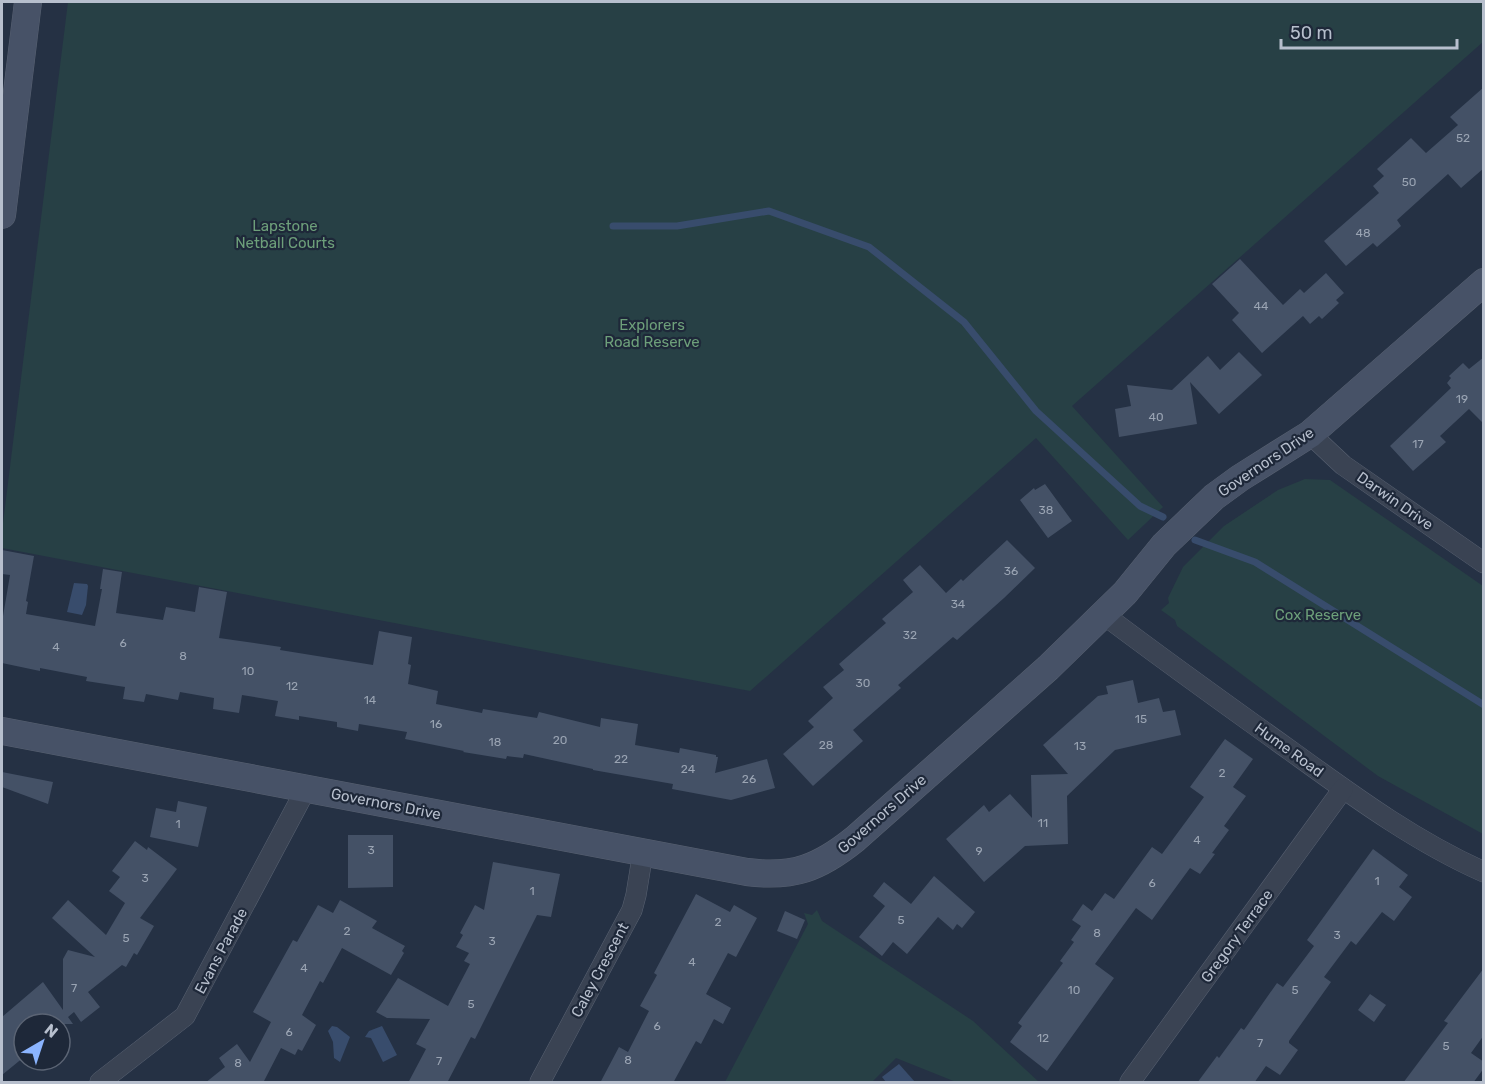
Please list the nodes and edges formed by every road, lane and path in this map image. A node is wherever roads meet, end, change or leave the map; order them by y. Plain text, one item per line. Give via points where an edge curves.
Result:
1 (28, 2) edge
2 (2, 215) edge
3 (1484, 282) edge
4 (1310, 434) junction
5 (1484, 563) edge
6 (1103, 614) junction
7 (2, 731) edge
8 (306, 789) junction
9 (1343, 789) junction
10 (643, 852) junction
11 (1484, 872) edge
12 (100, 1083) edge
13 (540, 1083) edge
14 (1130, 1083) edge

1 - 2 main road
3 - 4 main road, Governors Drive
4 - 5 street, Darwin Drive via 1344,465
4 - 6 main road, Governors Drive via 1214,497 1164,545
6 - 9 street, Hume Road
6 - 10 main road, Governors Drive via 1048,668 855,839 825,860 798,871 766,874
7 - 8 main road, Governors Drive
8 - 10 main road, Governors Drive
8 - 12 street, Evans Parade via 186,1016
9 - 11 street, Hume Road via 1390,821
9 - 14 street, Gregory Terrace
10 - 13 street, Caley Crescent via 632,910

